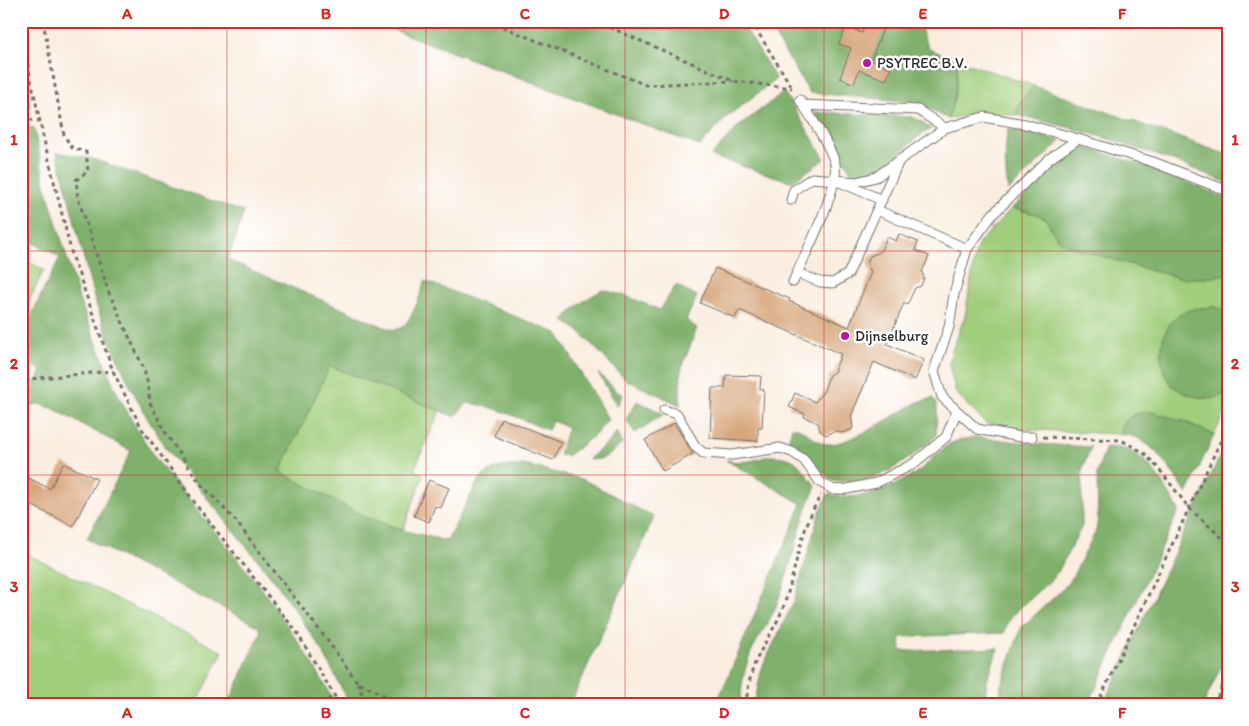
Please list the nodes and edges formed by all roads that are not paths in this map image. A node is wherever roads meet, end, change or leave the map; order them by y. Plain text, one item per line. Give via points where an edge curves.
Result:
1 (944, 128) junction
2 (1078, 139) junction
3 (900, 158) junction
4 (835, 180) junction
5 (1228, 191) edge
6 (791, 200) dead end
7 (882, 200) junction
8 (877, 210) junction
9 (967, 249) junction
10 (664, 410) dead end
11 (957, 411) junction
12 (1032, 437) road end

1 - 2 lane via 984,117 1025,124
1 - 3 lane
1 - 4 lane via 918,110 802,103 832,154
2 - 5 lane via 1153,162
2 - 9 lane via 1049,159 992,215
3 - 4 lane via 876,177 856,182
3 - 7 lane
4 - 6 lane via 812,178 794,190
4 - 7 lane
4 - 8 lane via 795,278 833,283 848,274
7 - 8 lane
8 - 9 lane
9 - 11 lane via 954,294 949,327 934,371 942,397
10 - 11 lane via 677,414 702,453 732,455 780,448 804,460 820,482 834,490 876,483 913,464 946,437
11 - 12 lane via 977,429

